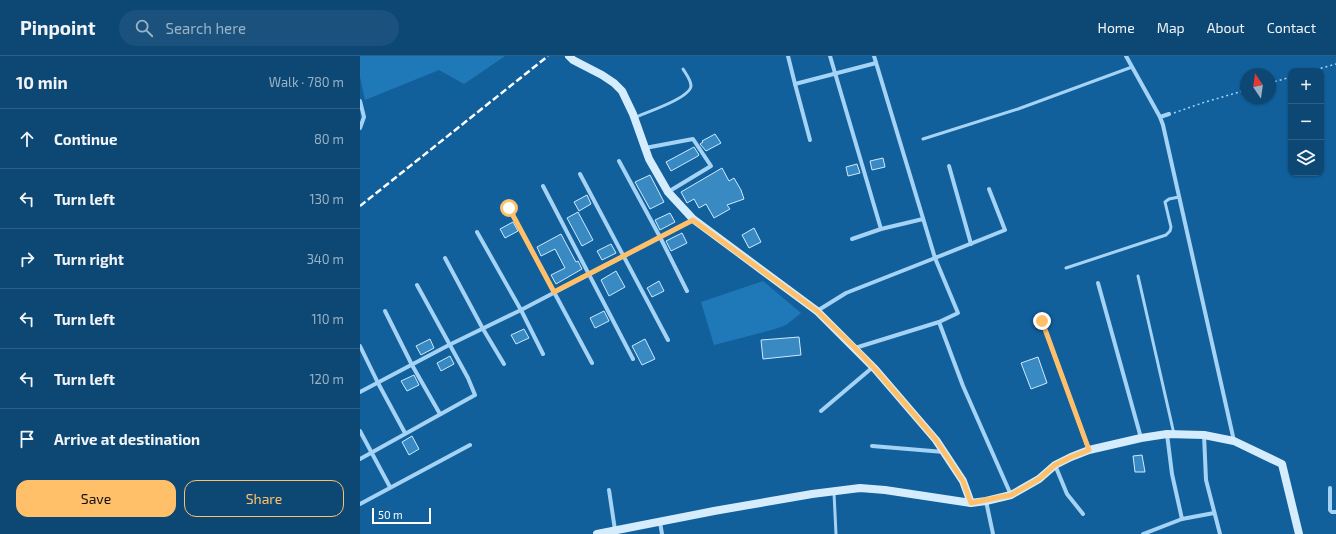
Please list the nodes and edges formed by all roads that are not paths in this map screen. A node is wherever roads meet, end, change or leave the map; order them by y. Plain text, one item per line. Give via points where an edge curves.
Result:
1 (569, 56) edge
2 (788, 56) edge
3 (830, 56) edge
4 (874, 56) edge
5 (1126, 56) edge
6 (876, 63) junction
7 (1132, 67) junction
8 (683, 69) dead end
9 (835, 74) junction
10 (795, 84) junction
11 (360, 102) edge
12 (1168, 114) road end
13 (1160, 117) junction
14 (634, 118) junction
15 (360, 128) edge
16 (923, 139) dead end
17 (810, 140) dead end
18 (645, 148) junction
19 (619, 161) dead end
20 (949, 166) dead end
21 (580, 174) dead end
22 (543, 186) dead end
23 (989, 190) dead end
24 (668, 192) junction
25 (1179, 197) junction
26 (509, 208) dead end
27 (923, 219) junction
28 (693, 220) junction
29 (881, 229) junction
30 (477, 232) dead end
31 (660, 236) junction
32 (852, 239) dead end
33 (971, 244) junction
34 (622, 256) junction
35 (445, 258) dead end
36 (935, 258) junction
37 (1066, 268) dead end
38 (589, 274) junction
39 (1138, 276) dead end
40 (1098, 283) dead end
41 (417, 284) dead end
42 (687, 290) dead end
43 (554, 292) junction
44 (521, 310) junction
45 (385, 311) dead end
46 (817, 311) junction
47 (1042, 321) dead end
48 (939, 322) junction
49 (483, 329) junction
50 (668, 340) dead end
51 (449, 345) junction
52 (360, 346) edge
53 (855, 348) junction
54 (543, 354) dead end
55 (633, 360) dead end
56 (592, 363) dead end
57 (504, 364) dead end
58 (412, 365) junction
59 (874, 367) junction
60 (378, 383) junction
61 (360, 392) edge
62 (821, 411) dead end
63 (440, 414) junction
64 (360, 431) edge
65 (405, 433) junction
66 (1171, 434) junction
67 (1204, 435) junction
68 (1141, 438) junction
69 (1234, 441) junction
70 (470, 445) dead end
71 (872, 446) dead end
72 (1089, 450) junction
73 (944, 452) junction
74 (370, 453) junction
75 (360, 459) edge
76 (1055, 465) junction
77 (390, 487) junction
78 (1330, 488) dead end
79 (608, 490) dead end
80 (834, 491) junction
81 (1011, 495) junction
82 (986, 501) junction
83 (971, 503) junction
84 (360, 504) edge
85 (1214, 512) junction
86 (1336, 512) edge
87 (1083, 514) dead end
88 (1182, 519) junction
89 (660, 522) junction
90 (615, 530) junction
91 (597, 534) edge
92 (662, 534) edge
93 (836, 534) edge
94 (992, 534) edge
95 (1143, 534) edge
96 (1220, 534) edge
97 (1299, 534) edge

1 - 14 street via 614,83 622,91
2 - 10 street
3 - 9 street
4 - 6 street
5 - 7 street
6 - 9 street
6 - 27 street
7 - 13 street
7 - 16 lane via 1018,109
8 - 14 lane via 691,87 685,95
9 - 10 street
9 - 29 street
10 - 17 street
11 - 15 street via 364,117
12 - 13 street
13 - 25 street
14 - 18 street
18 - 24 street
18 - 24 street via 693,139 711,166
19 - 31 street
20 - 33 street
21 - 34 street
22 - 38 street
23 - 33 street via 1006,230
24 - 28 street
25 - 37 lane via 1165,200 1171,227 1166,235
25 - 69 street
26 - 43 street
27 - 29 street
27 - 36 street
28 - 31 street
28 - 46 street
29 - 32 street
30 - 44 street
31 - 34 street
31 - 42 street
33 - 36 street
34 - 38 street
34 - 50 street
35 - 49 street
36 - 46 street via 846,293
36 - 48 street via 958,313
38 - 43 street
38 - 55 street
39 - 66 lane
40 - 68 street
41 - 51 street
43 - 44 street
43 - 56 street
44 - 49 street
44 - 54 street
45 - 58 street
46 - 53 street
47 - 72 street
48 - 53 street
48 - 81 street via 963,386
49 - 51 street
49 - 57 street
51 - 58 street
51 - 63 street via 475,395
52 - 60 street
53 - 59 street
58 - 60 street
58 - 63 street
59 - 62 street
59 - 73 street
60 - 61 street
60 - 65 street
63 - 65 street
64 - 74 street
65 - 74 street
66 - 67 street
66 - 68 street
66 - 88 street via 1172,474
67 - 69 street
67 - 85 street via 1206,480
68 - 72 street
69 - 97 street via 1282,464
70 - 77 street
71 - 73 street
72 - 76 street
73 - 83 street via 963,481
74 - 75 street
74 - 77 street
76 - 81 street via 1039,479
76 - 87 street via 1067,494
77 - 84 street
78 - 86 street via 1330,510
79 - 90 street
80 - 83 street via 866,488
80 - 89 street
80 - 93 lane
81 - 82 street
82 - 83 street
82 - 94 street
85 - 88 street
85 - 96 street
88 - 95 street
89 - 90 street
89 - 92 street
90 - 91 street

